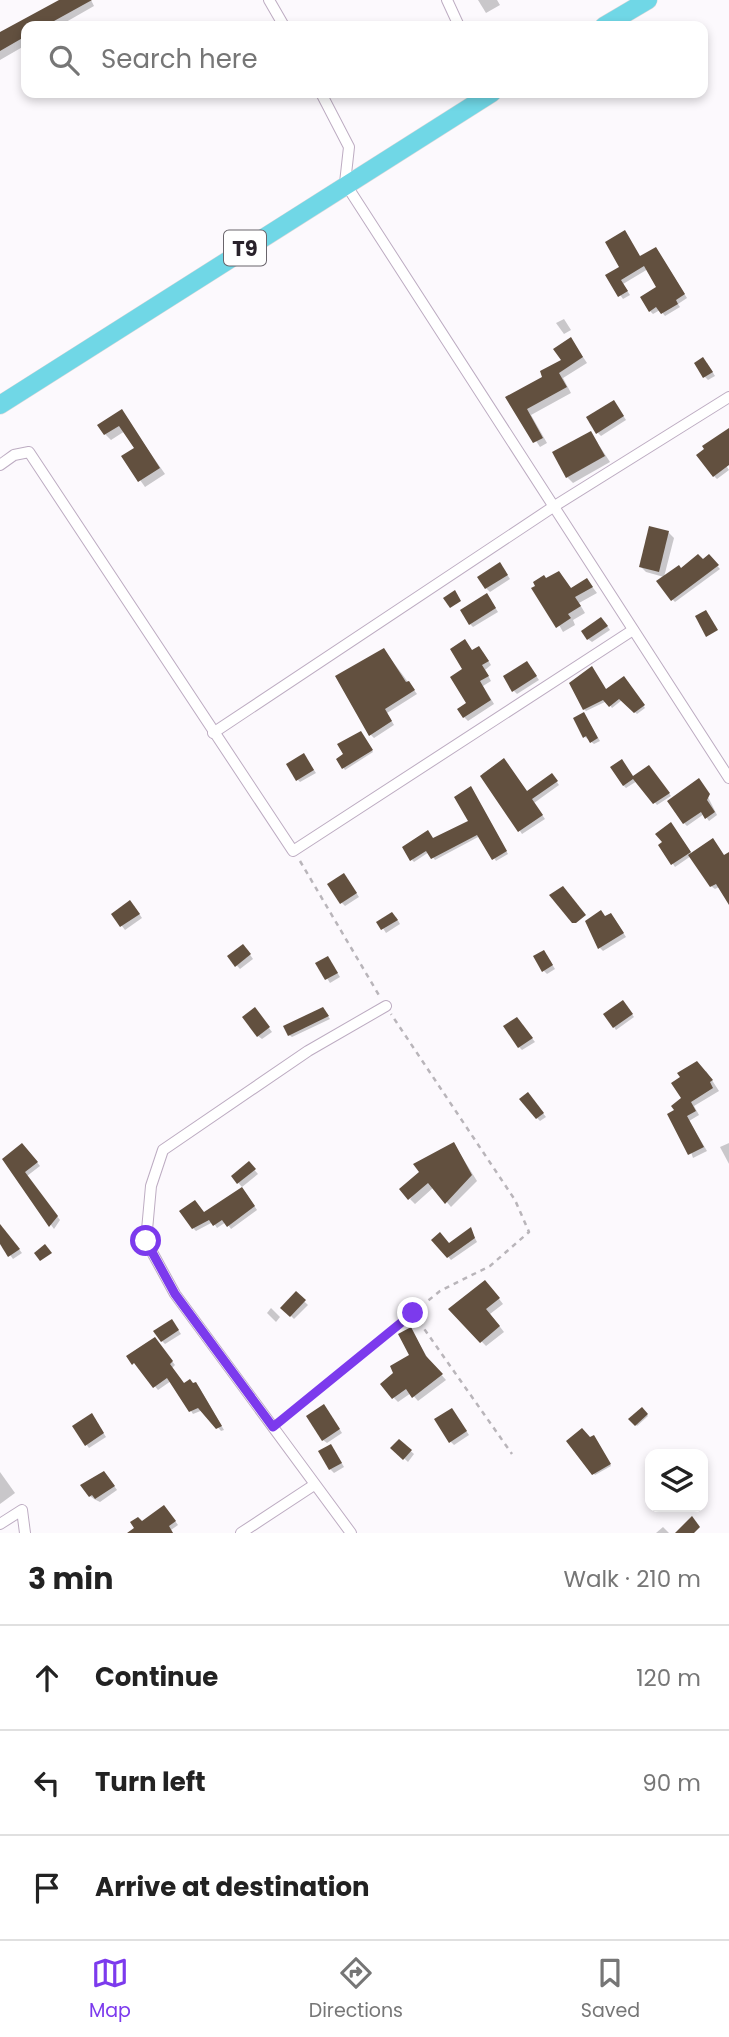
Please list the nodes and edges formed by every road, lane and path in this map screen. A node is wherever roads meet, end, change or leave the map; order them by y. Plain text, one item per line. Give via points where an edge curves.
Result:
1 (269, 0) edge
2 (447, 0) edge
3 (648, 0) edge
4 (281, 21) edge
5 (457, 21) edge
6 (612, 21) edge
7 (324, 98) edge
8 (483, 98) edge
9 (345, 183) junction
10 (729, 397) edge
11 (0, 405) edge
12 (0, 465) edge
13 (553, 507) junction
14 (634, 630) junction
15 (213, 733) junction
16 (729, 778) edge
17 (386, 1006) dead end
18 (486, 1158) dead end
19 (413, 1313) junction
20 (273, 1427) junction
21 (512, 1454) dead end
22 (314, 1485) junction
23 (0, 1524) edge
24 (24, 1533) edge
25 (242, 1533) edge
26 (351, 1533) edge

1 - 4 street
2 - 5 street
3 - 6 highway
7 - 9 street via 349,147
8 - 9 highway, T9
9 - 11 highway, T9
9 - 13 street
10 - 13 street
12 - 15 street via 29,452
13 - 14 street
13 - 15 street
14 - 15 street via 293,850
14 - 16 street
17 - 20 street via 308,1051 163,1150 151,1186 146,1241 175,1294
18 - 19 path via 515,1200 529,1232 490,1266 440,1291
19 - 20 path
19 - 21 path
20 - 22 street
22 - 25 street
22 - 26 street
23 - 24 street via 22,1510

